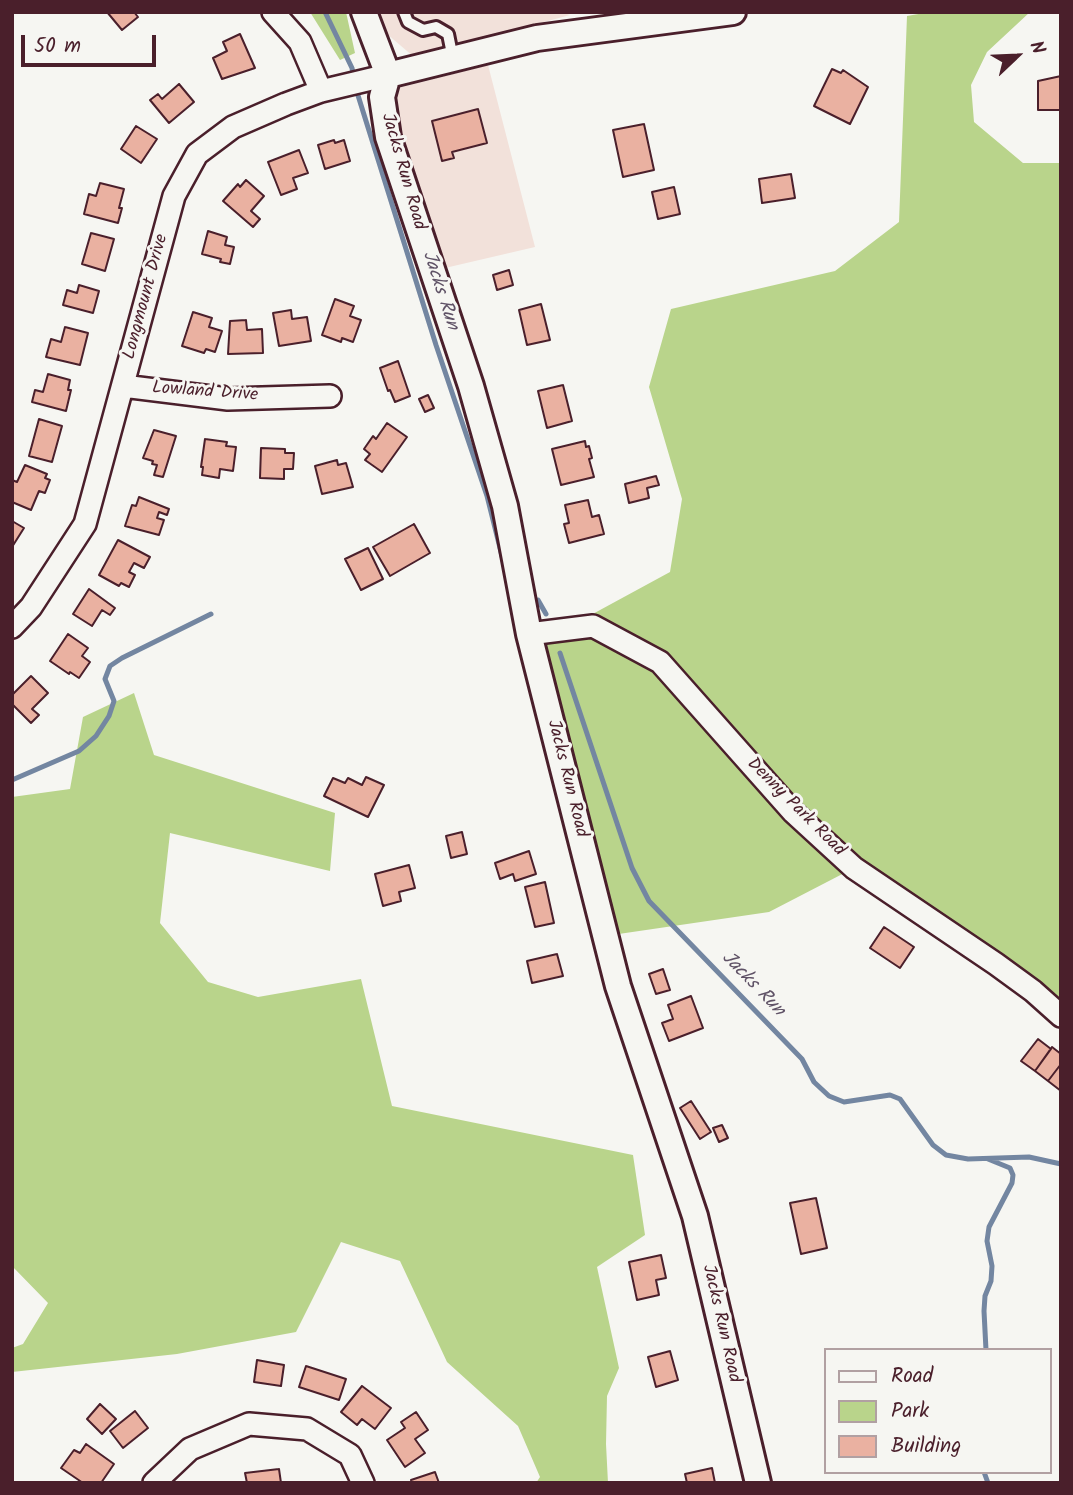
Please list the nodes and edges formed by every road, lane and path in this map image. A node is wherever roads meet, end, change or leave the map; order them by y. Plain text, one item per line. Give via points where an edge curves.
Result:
1 (273, 12) edge
2 (364, 12) edge
3 (404, 12) edge
4 (733, 12) edge
5 (453, 59) junction
6 (366, 80) junction
7 (321, 91) junction
8 (123, 386) junction
9 (330, 397) dead end
10 (12, 628) edge
11 (529, 634) junction
12 (1061, 1016) edge
13 (154, 1483) edge
14 (363, 1483) edge
15 (758, 1483) edge

1 - 7 street via 300,42
2 - 6 street, Jacks Run Road
3 - 5 lane via 408,22 423,30 436,27 447,34
4 - 5 street via 537,38
5 - 6 street
6 - 7 street, Longmount Drive
6 - 11 street, Jacks Run Road via 382,97 388,137 471,386 505,506
7 - 8 street, Longmount Drive via 233,127 197,154 174,196
8 - 9 street, Lowland Drive via 228,399
8 - 10 street, Longmount Drive via 85,524
11 - 12 street, Denny Park Road via 593,626 660,662 793,812 854,867 996,964
11 - 15 street, Jacks Run Road via 618,986 695,1216
13 - 14 street via 190,1449 249,1424 307,1429 350,1455

